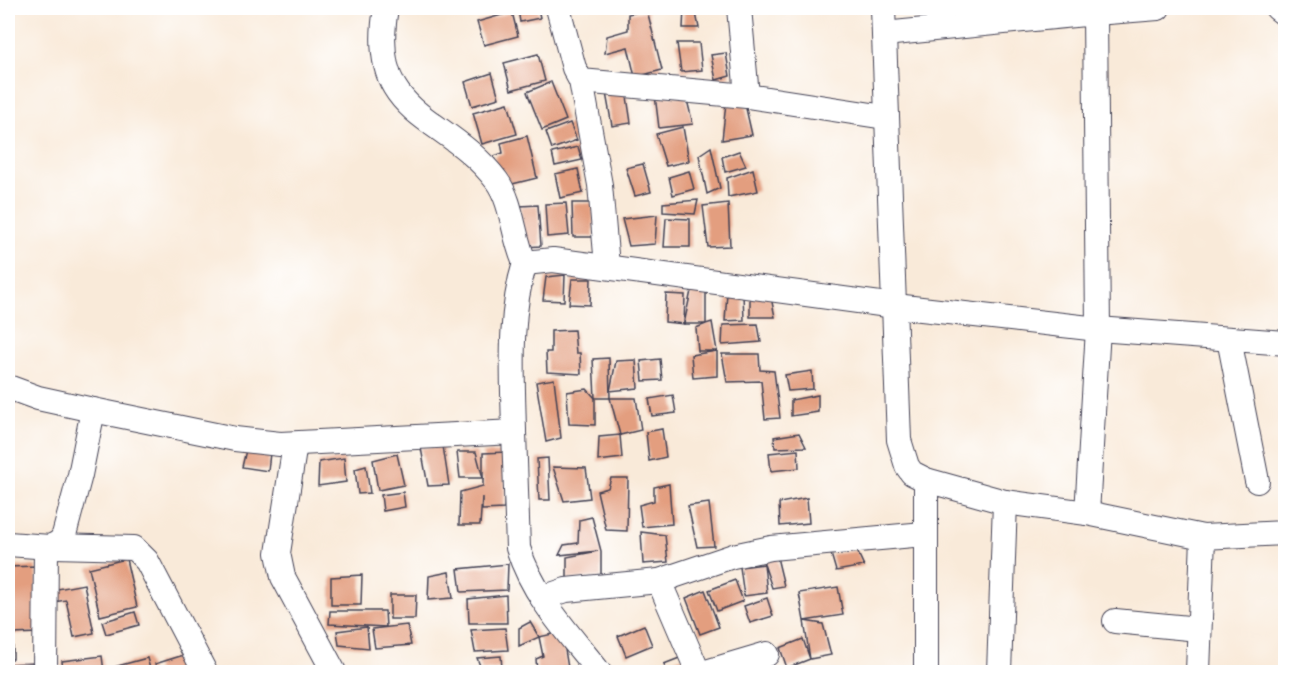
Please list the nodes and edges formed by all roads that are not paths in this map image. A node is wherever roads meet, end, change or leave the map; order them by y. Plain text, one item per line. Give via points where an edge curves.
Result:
1 (386, 8) edge
2 (558, 8) edge
3 (739, 8) edge
4 (883, 8) edge
5 (1158, 8) edge
6 (1277, 8) edge
7 (1095, 13) junction
8 (1286, 15) edge
9 (884, 34) junction
10 (581, 81) junction
11 (747, 96) junction
12 (885, 117) junction
13 (525, 263) junction
14 (607, 266) junction
15 (895, 306) junction
16 (1098, 329) junction
17 (1229, 339) junction
18 (1286, 343) edge
19 (8, 387) edge
20 (93, 410) junction
21 (514, 425) junction
22 (295, 444) junction
23 (926, 480) junction
24 (1257, 481) dead end
25 (1005, 502) junction
26 (1086, 513) junction
27 (1286, 533) edge
28 (924, 534) junction
29 (1203, 537) junction
30 (8, 544) edge
31 (50, 547) junction
32 (659, 581) junction
33 (554, 594) junction
34 (1115, 621) dead end
35 (1199, 629) junction
36 (767, 654) dead end
37 (45, 672) edge
38 (205, 672) edge
39 (334, 672) edge
40 (599, 672) edge
41 (698, 672) edge
42 (706, 672) edge
43 (926, 672) edge
44 (999, 672) edge
45 (1198, 672) edge

1 - 13 street via 383,55 391,84 413,111 453,139 498,182
2 - 10 street
3 - 11 street
4 - 9 street
5 - 7 street
6 - 8 street
7 - 9 street
7 - 16 street
9 - 12 street
10 - 11 street
10 - 14 street via 600,185
11 - 12 street
12 - 15 street
13 - 14 street via 553,260
13 - 21 street via 515,324
14 - 15 street
15 - 16 street
15 - 23 street via 899,440 912,473
16 - 17 street
16 - 26 street
17 - 18 street
17 - 24 street
19 - 20 street
20 - 22 street via 235,439
20 - 31 street via 62,539
21 - 22 street
21 - 33 street via 518,548 527,574
22 - 39 street via 278,553 284,578
23 - 25 street
23 - 28 street
25 - 26 street
25 - 44 street
26 - 29 street
27 - 29 street
28 - 32 street via 771,548 733,556
28 - 43 street
29 - 35 street
30 - 31 street
31 - 37 street
31 - 38 street via 134,548 139,552
32 - 33 street
32 - 41 street
33 - 40 street
34 - 35 street
35 - 45 street
36 - 42 street

